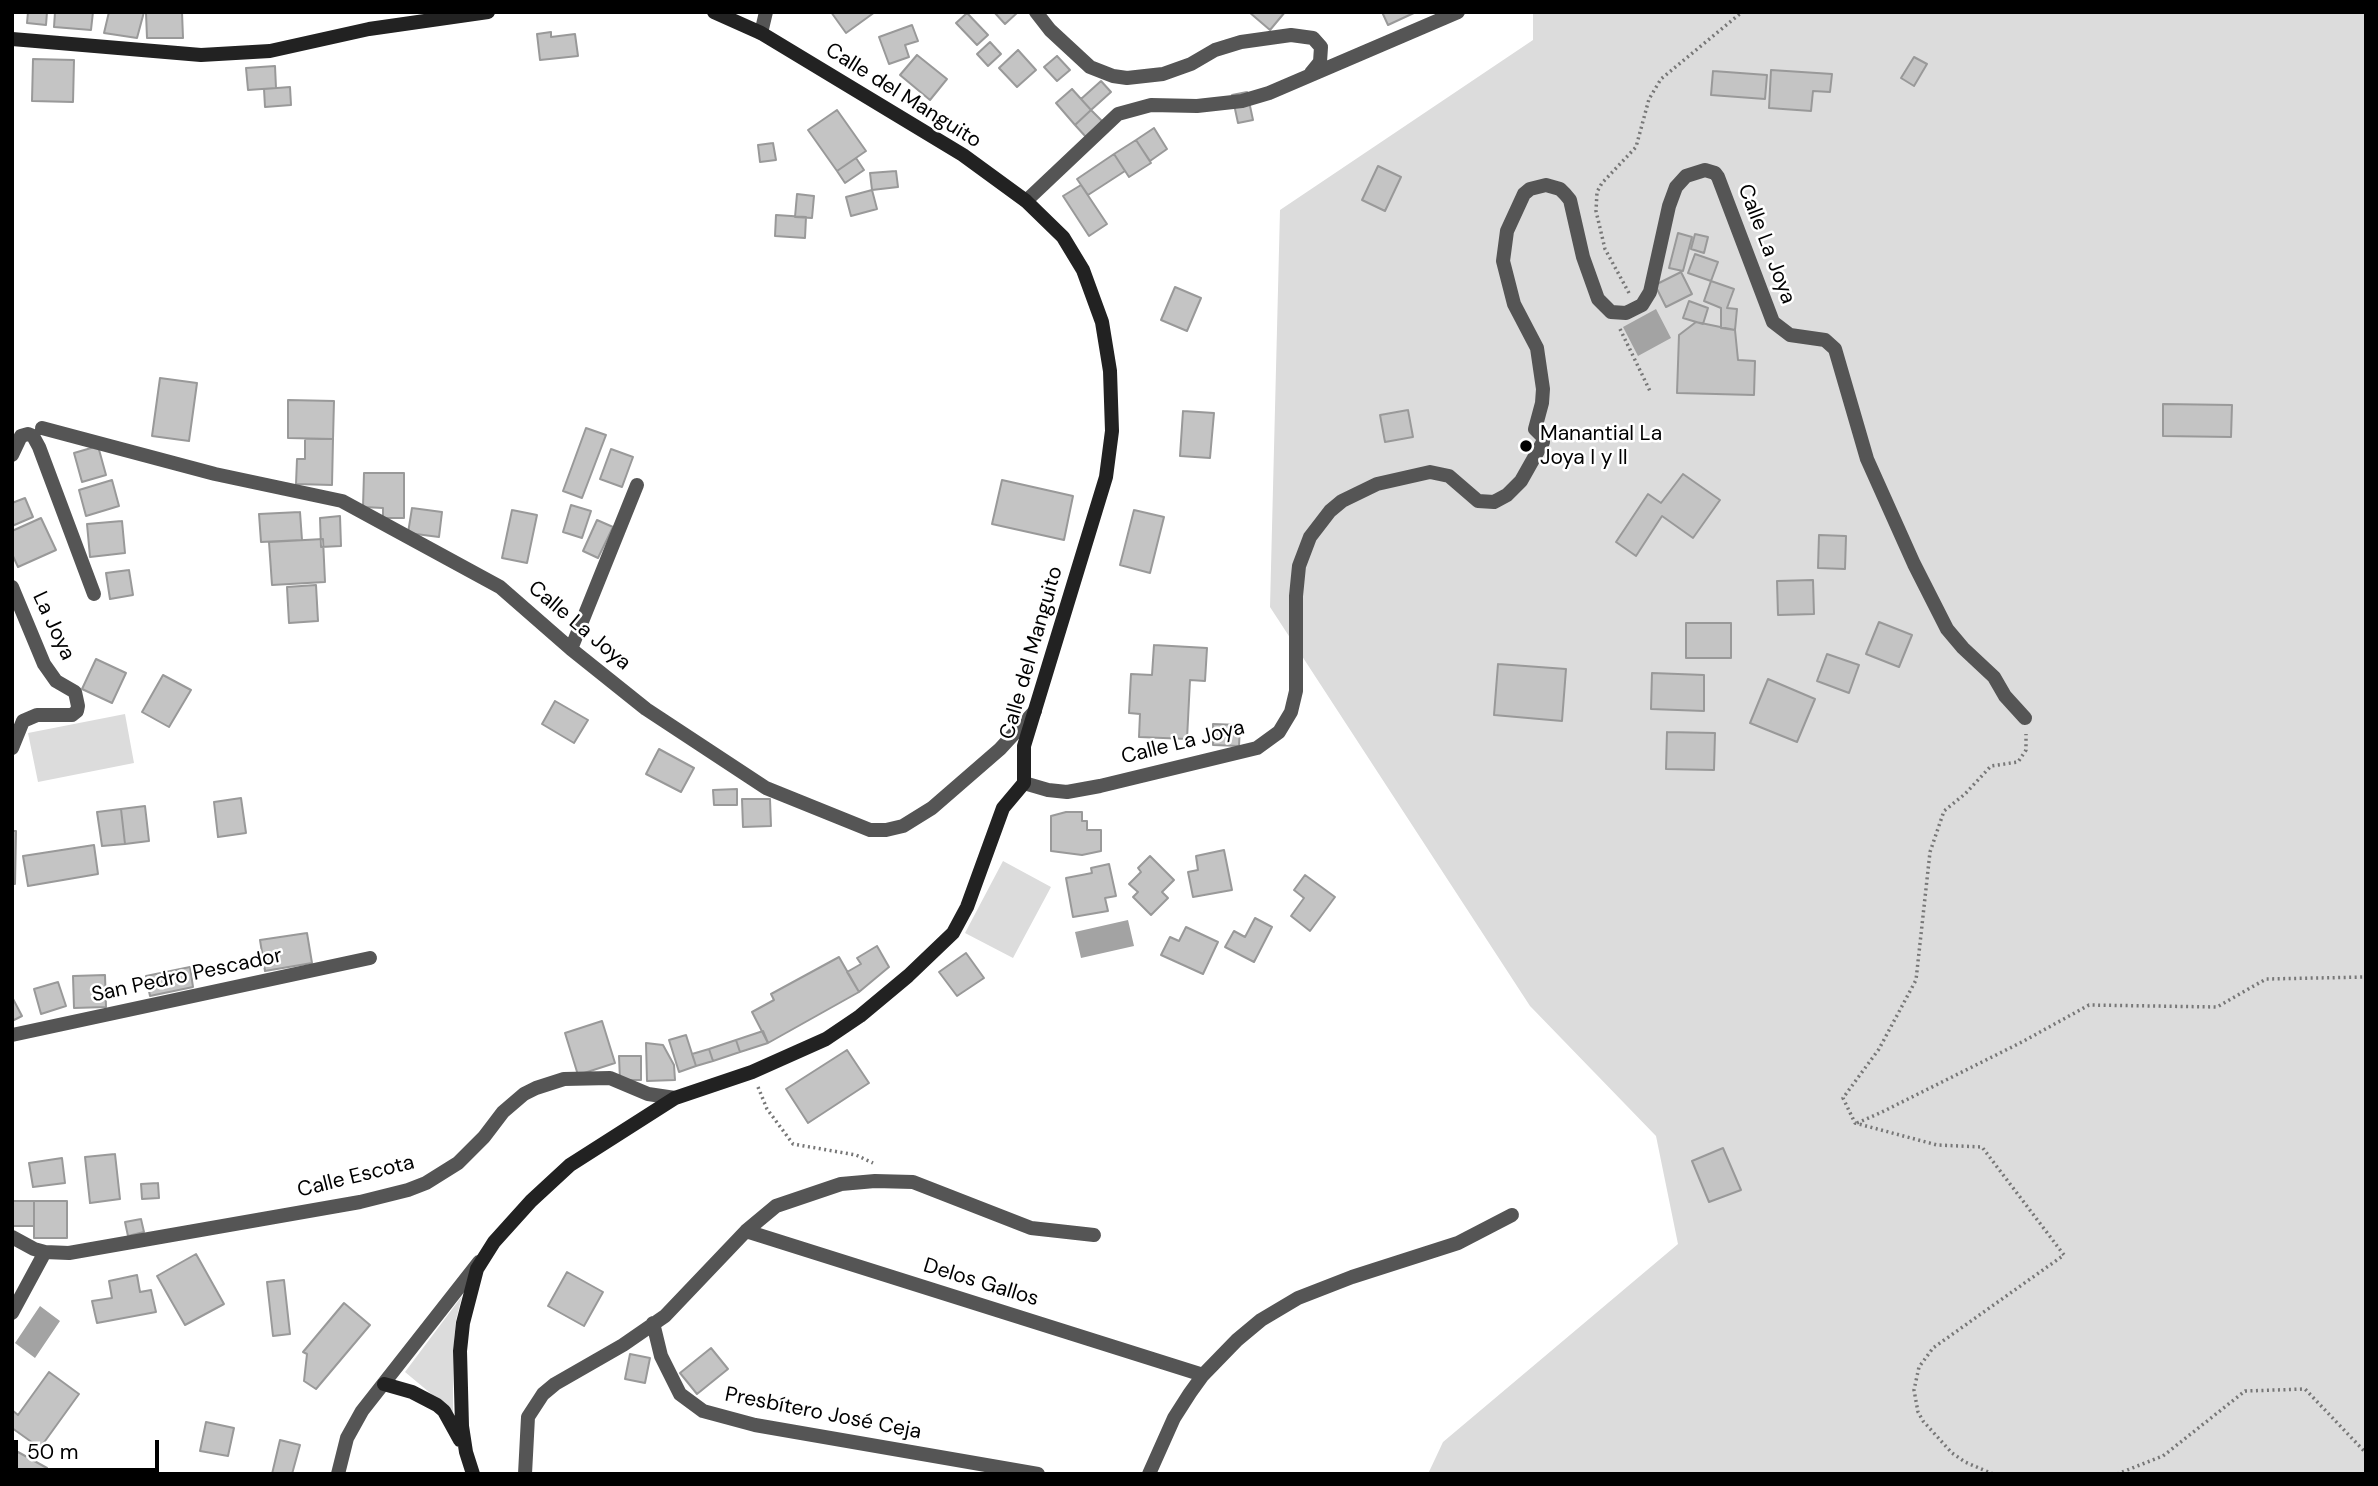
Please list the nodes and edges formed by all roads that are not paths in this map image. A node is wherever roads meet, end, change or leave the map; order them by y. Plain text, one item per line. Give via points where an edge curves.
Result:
1 (488, 12) edge
2 (714, 12) edge
3 (766, 12) edge
4 (1037, 12) edge
5 (1458, 12) edge
6 (761, 33) junction
7 (12, 39) edge
8 (1304, 76) junction
9 (1026, 201) junction
10 (43, 429) dead end
11 (12, 454) edge
12 (637, 485) dead end
13 (12, 587) edge
14 (94, 594) dead end
15 (571, 649) junction
16 (1036, 710) junction
17 (2025, 718) road end
18 (12, 748) edge
19 (1024, 783) junction
20 (370, 958) dead end
21 (12, 1035) edge
22 (675, 1098) junction
23 (1512, 1215) dead end
24 (746, 1231) junction
25 (1094, 1235) dead end
26 (12, 1237) edge
27 (494, 1242) junction
28 (45, 1252) junction
29 (12, 1313) edge
30 (653, 1323) junction
31 (1203, 1375) junction
32 (384, 1384) junction
33 (466, 1452) junction
34 (338, 1474) edge
35 (473, 1474) edge
36 (525, 1474) edge
37 (1038, 1474) edge
38 (1149, 1474) edge

1 - 7 main road via 369,29 270,51 201,55
2 - 6 main road, Calle del Manguito
3 - 6 street
4 - 8 street via 1090,67 1113,76 1163,74 1241,42 1291,35 1313,38 1321,47 1320,62
5 - 8 street
6 - 9 main road, Calle del Manguito via 963,155
8 - 9 street via 1242,101 1151,105 1118,114
9 - 16 main road, Calle del Manguito via 1063,237 1083,270 1102,323 1110,371 1112,431 1106,477
10 - 15 street, Calle La Joya via 342,501 500,587
11 - 14 street via 21,436 33,436
12 - 15 street
13 - 18 street, La Joya via 44,664 56,681 75,692 78,706 72,715 37,715 23,721
15 - 16 street, Calle La Joya via 646,709 766,788 870,830 902,826 932,808 1000,749
16 - 19 main road, Calle del Manguito via 1024,746
17 - 19 street, Calle La Joya via 1994,677 1947,629 1867,459 1835,349 1817,337 1790,335 1773,322 1720,183 1715,173 1705,170 1692,173 1676,187 1650,292 1636,309 1620,313 1611,312 1598,299 1565,194 1545,185 1530,189 1519,201 1510,221 1503,261 1508,289 1537,348 1542,403 1535,429 1544,439 1521,481 1501,499 1486,503 1470,497 1450,476 1430,472 1377,484 1330,511 1310,537 1299,566 1295,701 1286,722 1268,741 1257,748 1083,789 1058,791
19 - 22 main road via 1003,808 953,933 908,976 825,1039 752,1072
20 - 21 street, San Pedro Pescador
22 - 27 main road via 570,1165
22 - 28 street, Calle Escota via 648,1094 610,1078 550,1083 513,1102 458,1163 408,1190 69,1253
23 - 31 street via 1458,1243 1298,1298 1253,1327
24 - 25 street via 776,1206 841,1184 875,1181 913,1182 1031,1228
24 - 30 street
24 - 31 street, Delos Gallos
26 - 28 street, Calle Escota
27 - 32 street
27 - 33 main road via 477,1269 463,1323 459,1375
28 - 29 street
30 - 36 street via 544,1394 528,1418
30 - 37 street, Presbítero José Ceja via 661,1356 680,1394 703,1411 755,1426
31 - 38 street via 1174,1418
32 - 33 main road via 437,1405
32 - 34 street via 351,1431
33 - 35 main road

